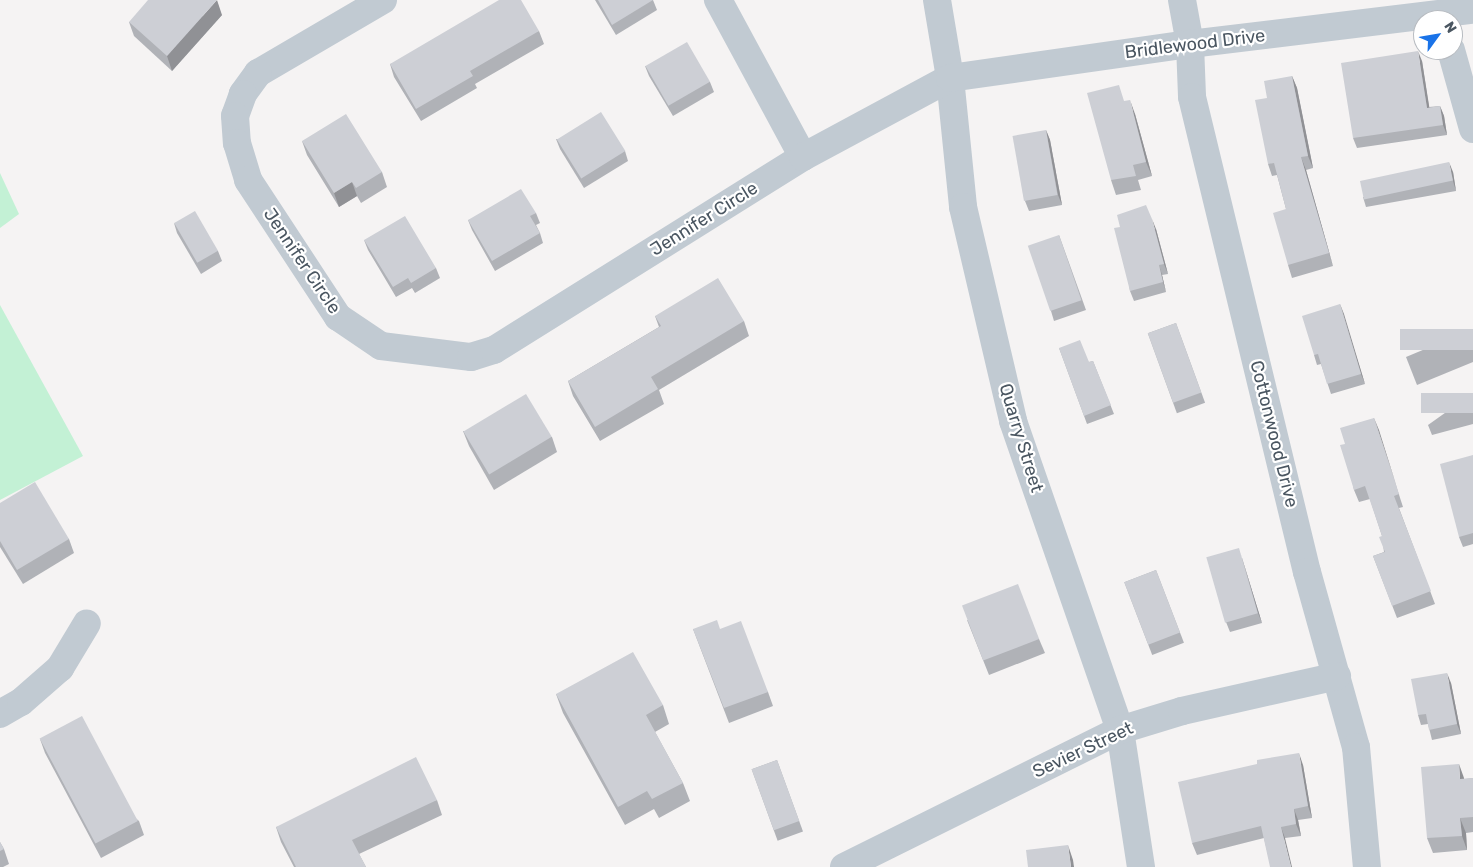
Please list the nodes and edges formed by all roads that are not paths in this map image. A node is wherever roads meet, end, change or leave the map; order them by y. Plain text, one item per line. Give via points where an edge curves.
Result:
1 (383, 0) edge
2 (718, 0) edge
3 (937, 0) edge
4 (1182, 0) edge
5 (1413, 20) edge
6 (1190, 44) junction
7 (1454, 60) edge
8 (950, 78) junction
9 (1473, 129) edge
10 (803, 157) junction
11 (87, 622) dead end
12 (1337, 676) junction
13 (0, 714) edge
14 (1120, 730) junction
15 (844, 867) edge
16 (1141, 867) edge
17 (1367, 867) edge

1 - 10 street, Jennifer Circle via 258,73 243,94 235,116 237,143 248,180 338,317 382,346 471,357 494,350
2 - 10 street
3 - 8 street, Quarry Street
4 - 6 street, Cottonwood Drive
5 - 6 street, Bridlewood Drive
6 - 8 street, Bridlewood Drive
6 - 12 street, Cottonwood Drive via 1192,97 1307,572
7 - 9 street
8 - 10 street, Jennifer Circle
8 - 14 street, Quarry Street via 963,207 1013,421
11 - 13 street via 60,668 21,702
12 - 14 street, Sevier Street via 1182,711
12 - 17 street, Cottonwood Drive via 1356,747
14 - 15 street, Sevier Street
14 - 16 street, Quarry Street

